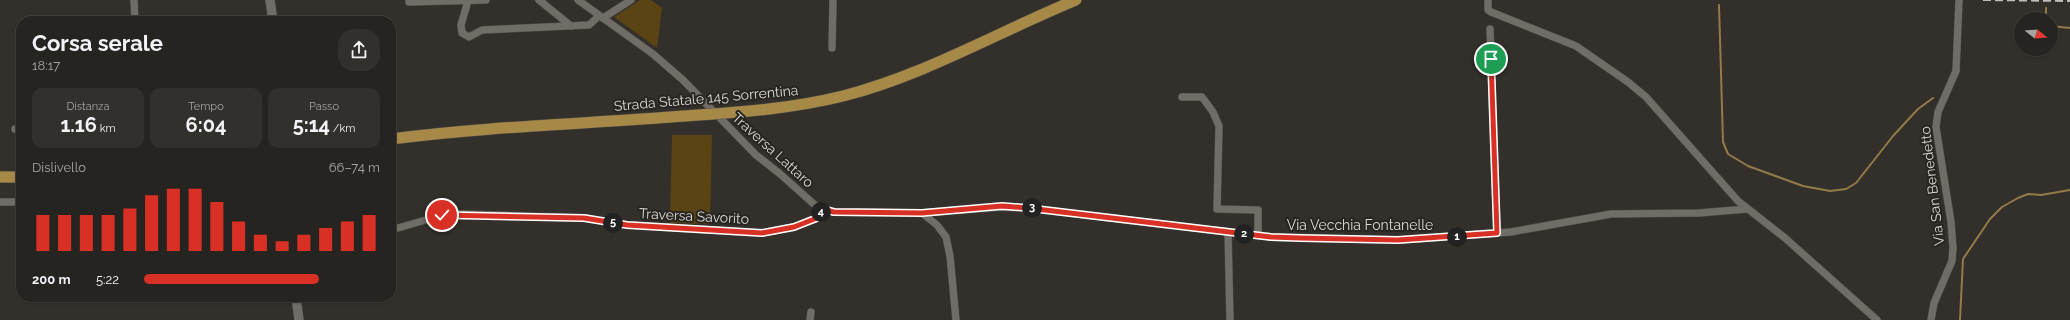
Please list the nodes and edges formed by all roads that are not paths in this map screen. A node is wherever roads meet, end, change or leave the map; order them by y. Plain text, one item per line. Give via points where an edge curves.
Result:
1 (134, 0) edge
2 (270, 0) edge
3 (409, 0) edge
4 (486, 0) edge
5 (539, 0) edge
6 (578, 0) edge
7 (631, 0) edge
8 (832, 0) edge
9 (1076, 0) edge
10 (1488, 0) edge
11 (1958, 0) edge
12 (468, 1) edge
13 (135, 16) edge
14 (272, 16) edge
15 (601, 17) junction
16 (572, 26) junction
17 (1490, 29) dead end
18 (832, 48) dead end
19 (1182, 97) dead end
20 (396, 139) edge
21 (0, 177) edge
22 (16, 177) edge
23 (0, 202) edge
24 (16, 202) edge
25 (822, 209) junction
26 (1747, 209) junction
27 (922, 213) junction
28 (396, 229) edge
29 (1228, 232) junction
30 (1497, 233) junction
31 (1258, 235) junction
32 (297, 302) edge
33 (811, 312) dead end
34 (299, 320) edge
35 (810, 320) edge
36 (956, 320) edge
37 (1230, 320) edge
38 (1877, 320) edge
39 (1931, 320) edge

1 - 13 street
2 - 14 street
3 - 12 street
4 - 12 street
5 - 16 street
6 - 15 street, Traversa Lattaro
7 - 15 street
8 - 18 street
9 - 20 highway, Strada Statale 145 Sorrentina, bridge via 911,74 881,85 805,104 726,114 489,129
10 - 26 street via 1488,10 1576,46 1628,82 1646,98
11 - 39 street, Via San Benedetto via 1956,70 1938,112 1936,127 1951,222 1952,261 1934,303
12 - 16 street via 460,28 466,36 472,37 482,30
15 - 16 street via 589,24
15 - 25 street, Traversa Lattaro via 652,54 682,80 756,155
17 - 30 street
19 - 31 street via 1202,97 1219,122 1217,209 1258,210
21 - 22 highway
23 - 24 street
25 - 27 street via 834,212
25 - 28 street, Traversa Savorito via 817,218 800,225 762,233 627,225 584,218 460,214 442,215
26 - 30 street, Via Vecchia Fontanelle via 1699,213 1611,214
26 - 38 street via 1785,238
27 - 29 street, Via Vecchia Fontanelle via 1002,206
27 - 36 street via 938,225 946,237 954,286
29 - 31 street, Via Vecchia Fontanelle
29 - 37 street
30 - 31 street, Via Vecchia Fontanelle via 1398,240
32 - 34 street
33 - 35 street

